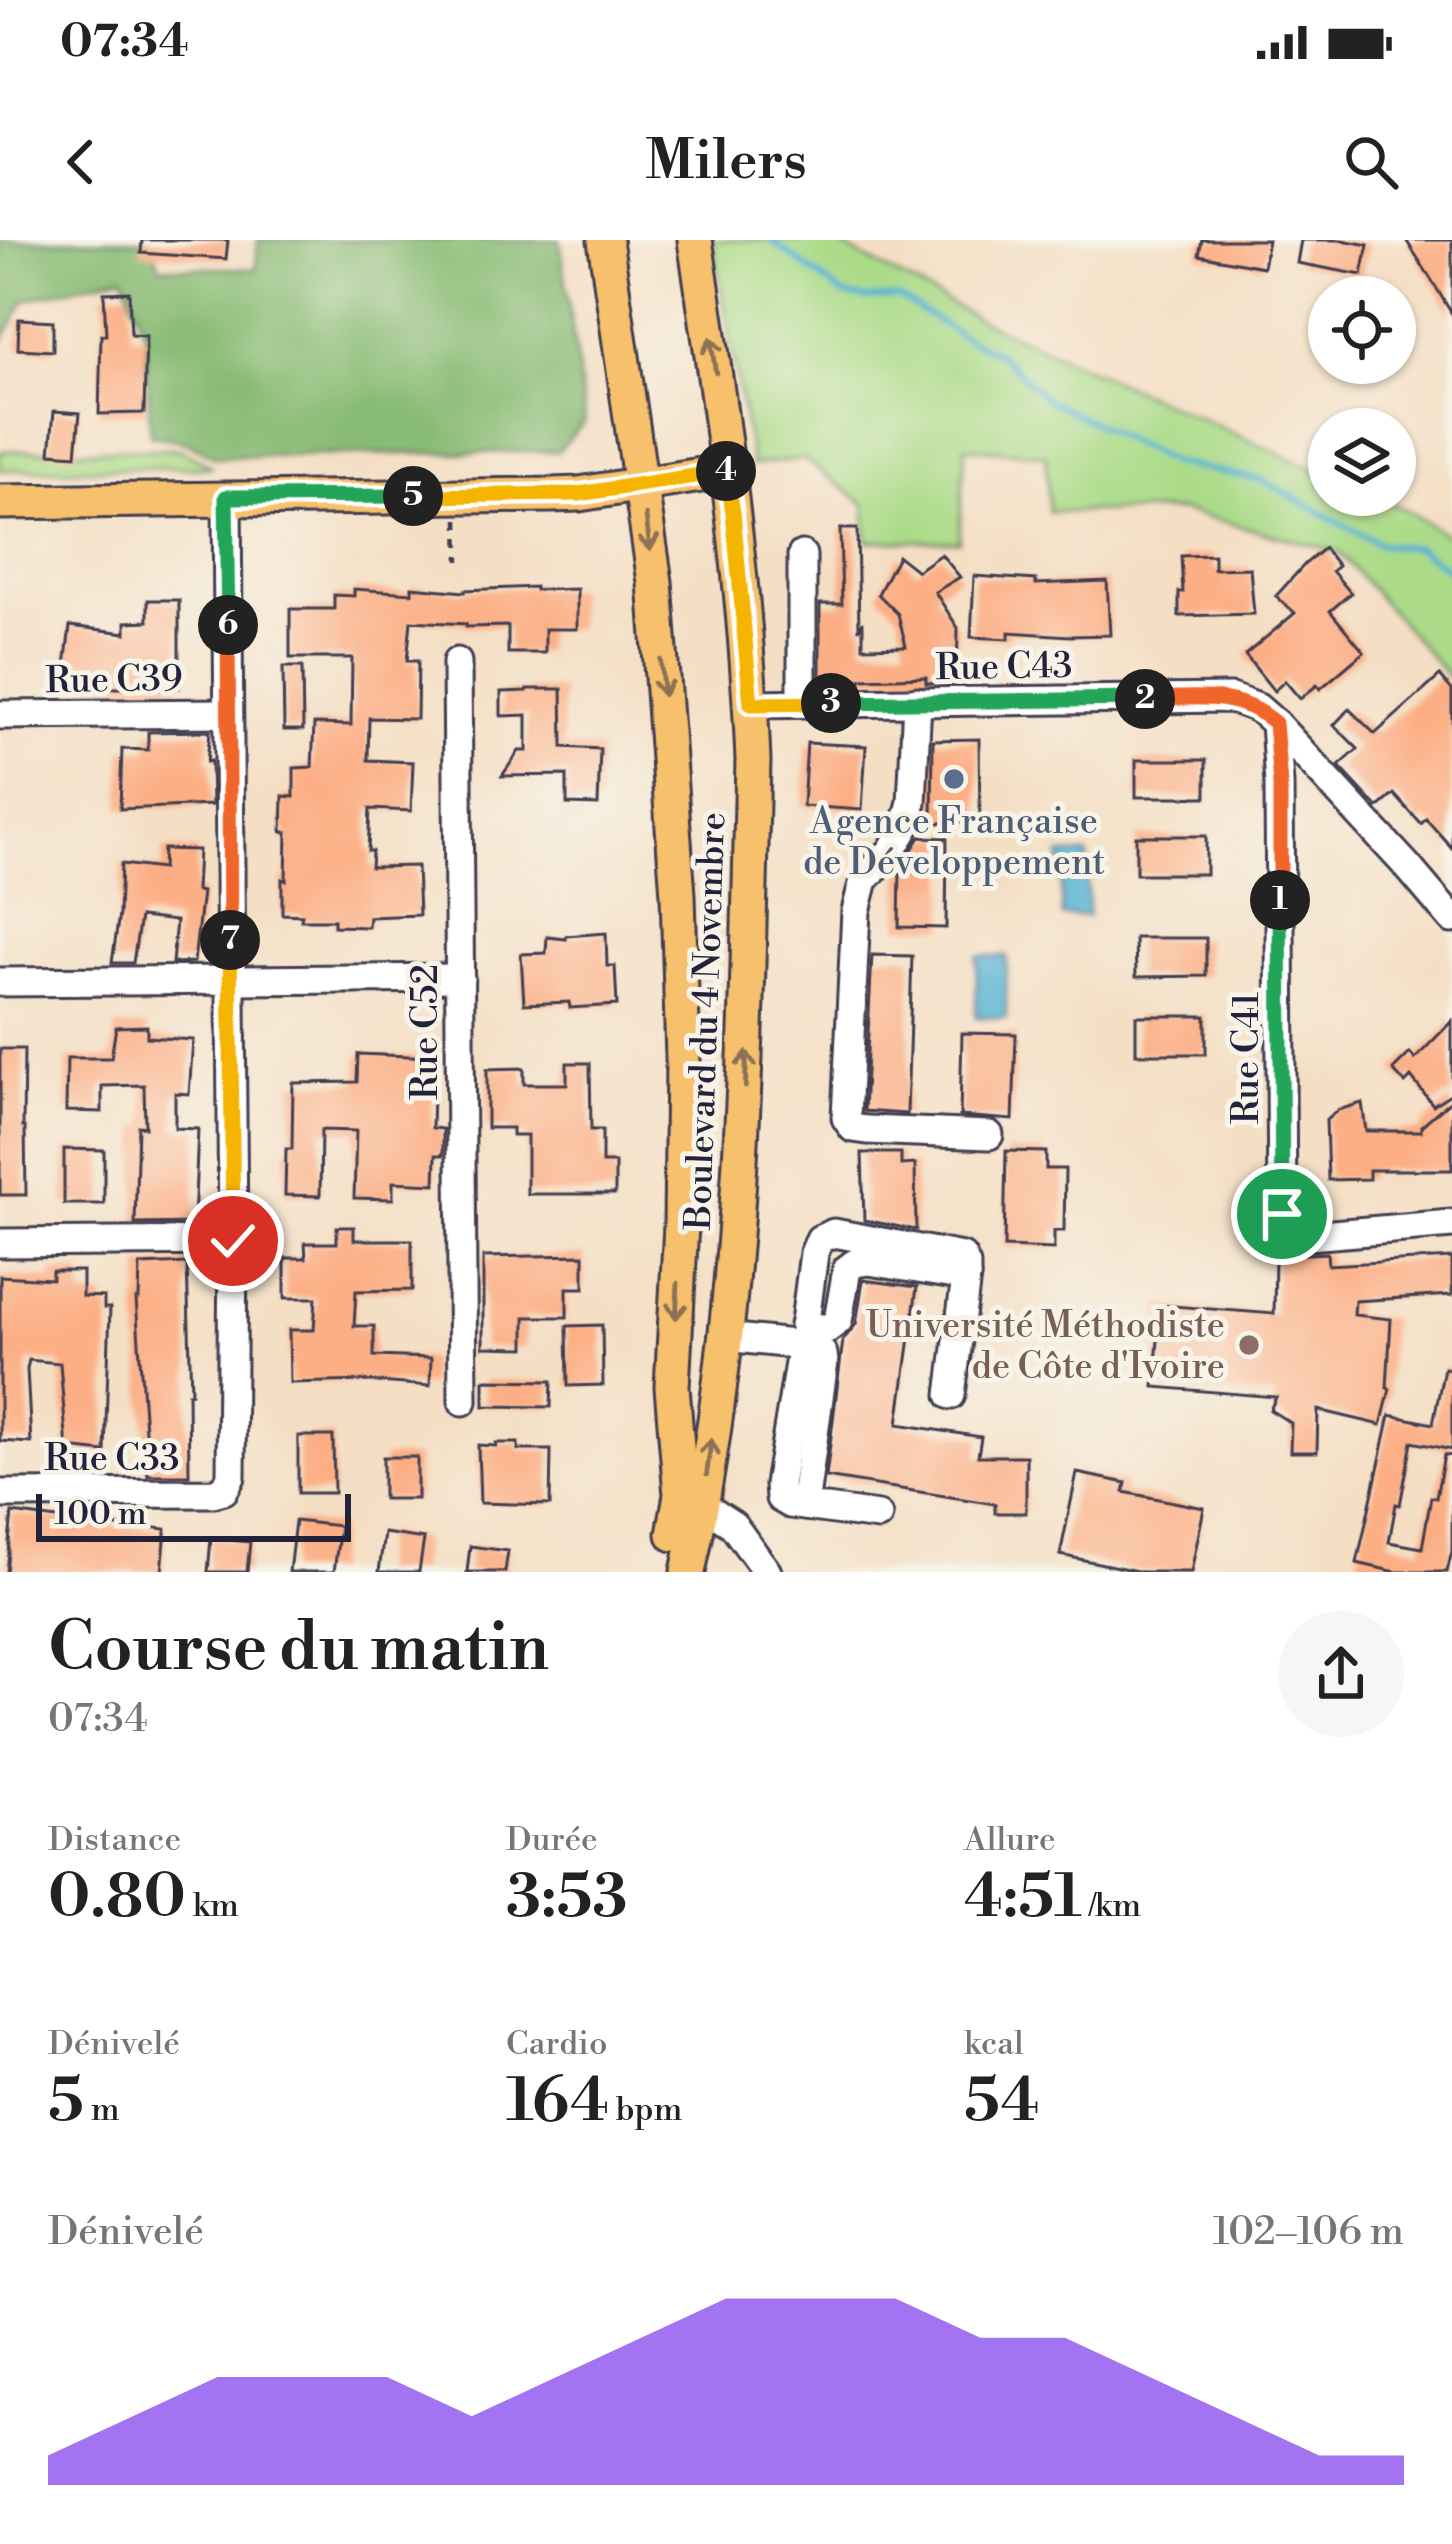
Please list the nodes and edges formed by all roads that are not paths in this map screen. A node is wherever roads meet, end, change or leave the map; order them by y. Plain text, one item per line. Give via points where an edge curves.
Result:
1 (605, 240) edge
2 (695, 240) edge
3 (727, 471) junction
4 (642, 484) junction
5 (226, 497) junction
6 (0, 502) edge
7 (802, 555) dead end
8 (457, 662) dead end
9 (917, 701) junction
10 (802, 703) junction
11 (751, 704) junction
12 (228, 713) junction
13 (0, 715) edge
14 (1275, 723) junction
15 (1452, 919) edge
16 (460, 978) junction
17 (231, 980) junction
18 (0, 982) edge
19 (989, 1135) dead end
20 (1452, 1224) edge
21 (233, 1241) junction
22 (0, 1243) edge
23 (966, 1277) junction
24 (803, 1335) junction
25 (726, 1337) junction
26 (951, 1395) dead end
27 (463, 1401) dead end
28 (0, 1494) edge
29 (702, 1505) junction
30 (878, 1516) dead end
31 (765, 1571) edge
32 (668, 1572) edge
33 (688, 1572) edge

1 - 4 main road, Boulevard du 4 Novembre
3 -> 2 main road, Boulevard du 4 Novembre
3 - 4 main road
3 - 11 main road, Boulevard du 4 Novembre
4 - 5 main road via 579,494
4 -> 32 main road, Boulevard du 4 Novembre via 670,773 683,1059 672,1387 681,1495
5 - 6 main road
5 - 12 street
7 - 10 street
8 - 16 street, Rue C52
9 - 10 street, Rue C43
9 - 14 street, Rue C43 via 1231,698
9 - 19 street via 909,815 864,880 856,911 846,1118 867,1130
10 - 11 street, Rue C43
25 -> 11 main road, Boulevard du 4 Novembre via 747,1052
12 - 13 street, Rue C39
12 - 17 street
14 - 15 street, Rue C43
14 - 20 street, Rue C41 via 1282,1214 1308,1236
16 - 17 street
16 - 27 street, Rue C52
17 - 18 street
17 - 21 street
21 - 22 street
21 - 28 street, Rue C33 via 231,1477 224,1490
23 - 24 street via 855,1263 838,1321
23 - 24 street via 962,1257 827,1235 814,1253
23 - 26 street
24 - 25 street
24 - 30 street via 824,1362 803,1506
29 -> 25 main road, Boulevard du 4 Novembre
29 - 31 street via 733,1525
29 - 33 main road, Boulevard du 4 Novembre

